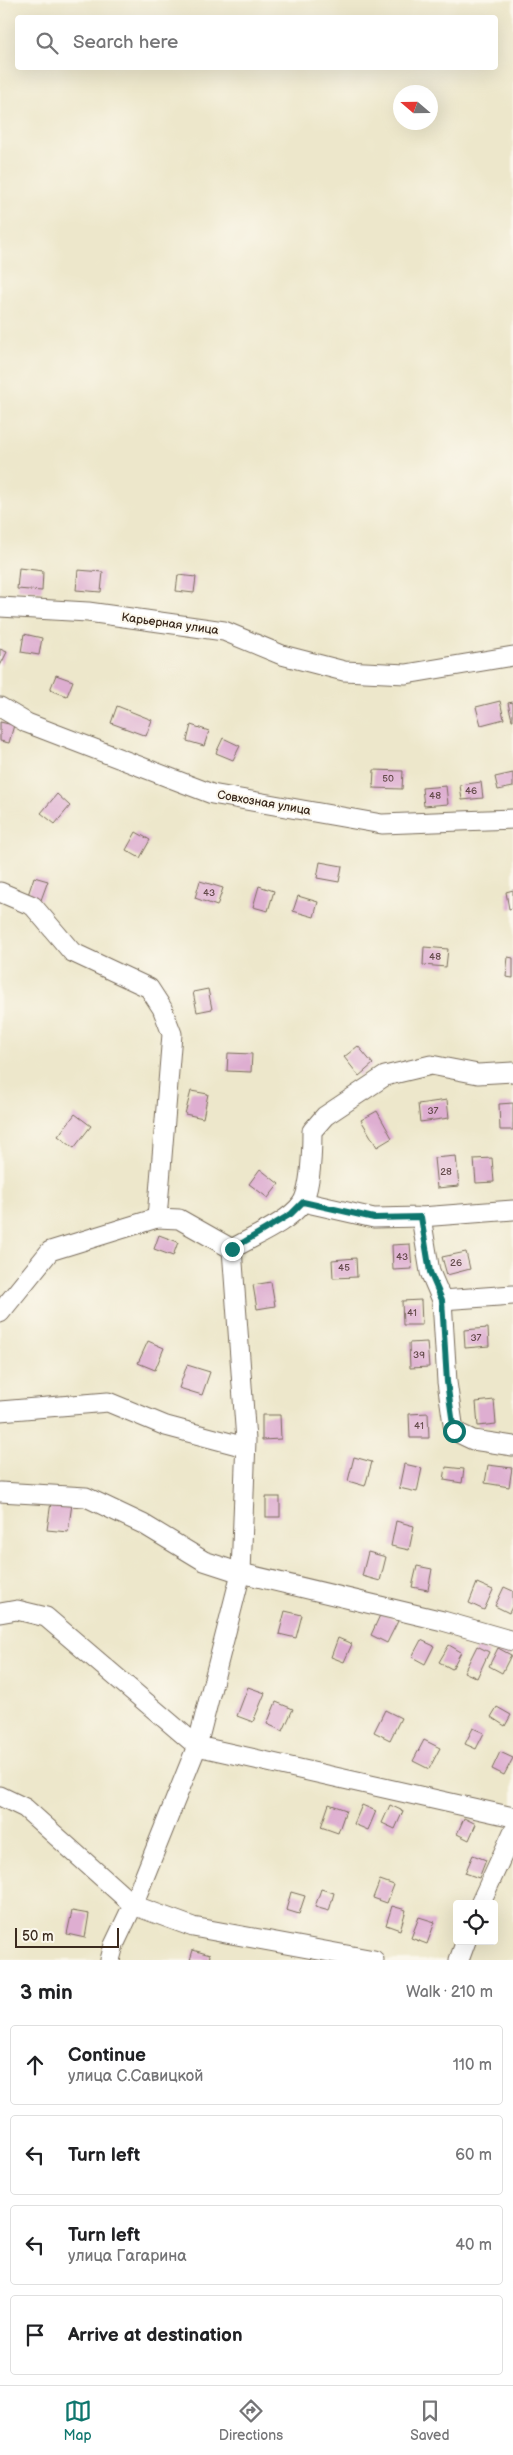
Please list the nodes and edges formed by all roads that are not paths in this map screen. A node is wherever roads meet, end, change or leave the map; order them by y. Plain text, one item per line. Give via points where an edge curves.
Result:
1 (0, 607) edge
2 (513, 656) edge
3 (0, 708) edge
4 (513, 819) edge
5 (0, 892) edge
6 (513, 1072) edge
7 (303, 1202) junction
8 (513, 1210) edge
9 (421, 1217) junction
10 (157, 1218) junction
11 (232, 1249) junction
12 (513, 1295) edge
13 (442, 1300) junction
14 (0, 1313) edge
15 (0, 1411) edge
16 (513, 1446) edge
17 (245, 1447) junction
18 (0, 1492) edge
19 (241, 1573) junction
20 (0, 1613) edge
21 (513, 1641) edge
22 (197, 1746) junction
23 (0, 1796) edge
24 (513, 1817) edge
25 (513, 1832) edge
26 (482, 1900) edge
27 (133, 1905) junction
28 (465, 1945) edge
29 (110, 1960) edge
30 (374, 1960) edge
31 (459, 1960) edge

1 - 2 street, Карьерная улица via 88,612 224,631 282,655 344,671 406,674
3 - 4 street, Совхозная улица via 27,723 212,794 382,824
5 - 10 street via 33,906 72,952 149,988 162,1008 172,1034
6 - 7 street via 478,1074 431,1065 385,1076 325,1116 312,1131 312,1158
7 - 9 street via 374,1218
7 - 11 street via 291,1214
8 - 9 street
9 - 13 street via 430,1272
10 - 11 street via 179,1219
10 - 14 street via 50,1251
11 - 17 street
12 - 13 street
13 - 16 street via 447,1382 454,1431 473,1440
15 - 17 street via 108,1402 166,1426
17 - 19 street
18 - 19 street via 86,1498 143,1524 204,1561
19 - 21 street via 444,1621
19 - 22 street
20 - 22 street via 17,1610 46,1617
22 - 24 street
22 - 27 street
23 - 27 street via 25,1808
25 - 26 street
27 - 29 street
27 - 30 street via 193,1927
28 - 31 street

